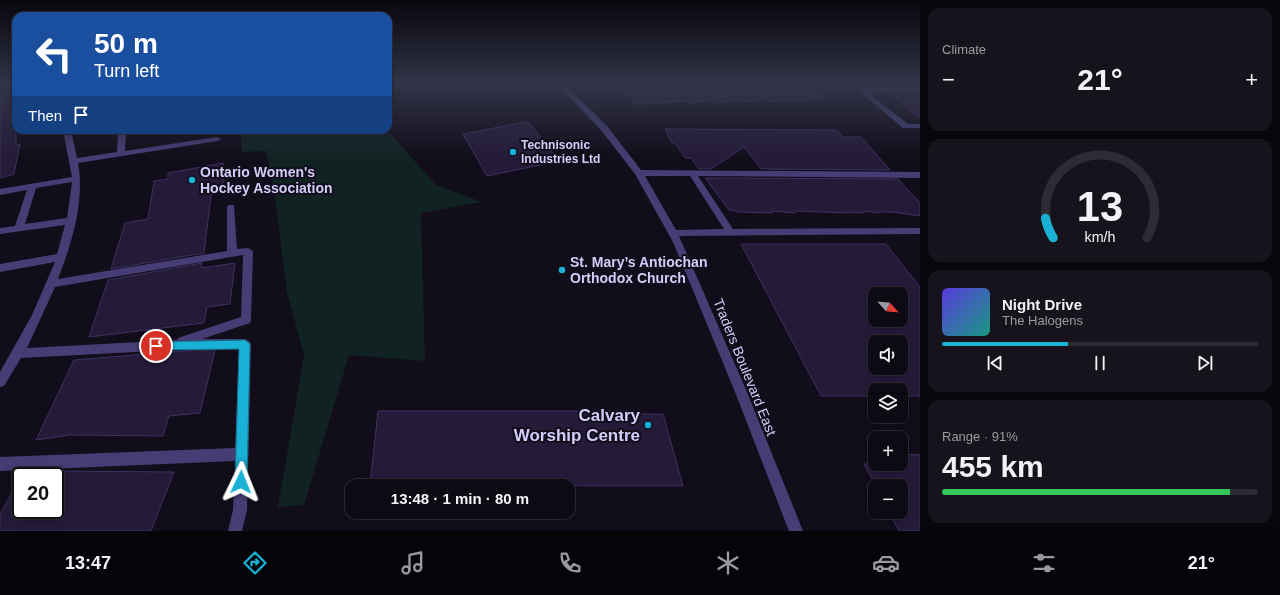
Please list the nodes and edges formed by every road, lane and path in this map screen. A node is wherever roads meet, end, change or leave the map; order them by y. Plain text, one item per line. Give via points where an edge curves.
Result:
1 (585, 109) edge
2 (884, 109) edge
3 (920, 126) edge
4 (68, 134) edge
5 (122, 134) edge
6 (217, 139) dead end
7 (121, 153) junction
8 (74, 161) junction
9 (639, 173) junction
10 (693, 174) junction
11 (920, 175) edge
12 (76, 179) junction
13 (32, 187) junction
14 (0, 192) edge
15 (231, 207) dead end
16 (71, 221) junction
17 (19, 228) junction
18 (920, 230) edge
19 (0, 231) edge
20 (673, 232) junction
21 (730, 232) junction
22 (232, 254) junction
23 (61, 257) junction
24 (0, 268) edge
25 (50, 284) junction
26 (171, 345) junction
27 (17, 354) junction
28 (0, 382) edge
29 (242, 454) junction
30 (0, 464) edge
31 (235, 531) edge
32 (796, 531) edge

1 - 9 street, Traders Boulevard East via 604,128
2 - 3 street via 906,126
4 - 8 street
5 - 7 street
6 - 7 street
7 - 8 street
8 - 12 street
9 - 10 street
9 - 20 street, Traders Boulevard East
10 - 11 street
10 - 21 street
12 - 13 street
12 - 16 street
13 - 14 street
13 - 17 street
15 - 22 street
16 - 17 street
16 - 23 street
17 - 19 street
18 - 21 street
20 - 21 street
20 - 32 street, Traders Boulevard East via 741,392
22 - 25 street
22 - 26 street via 248,251 246,320
23 - 24 street
23 - 25 street
25 - 27 street
26 - 27 street
26 - 29 street via 245,344
27 - 28 street
29 - 30 street
29 - 31 street via 240,510

